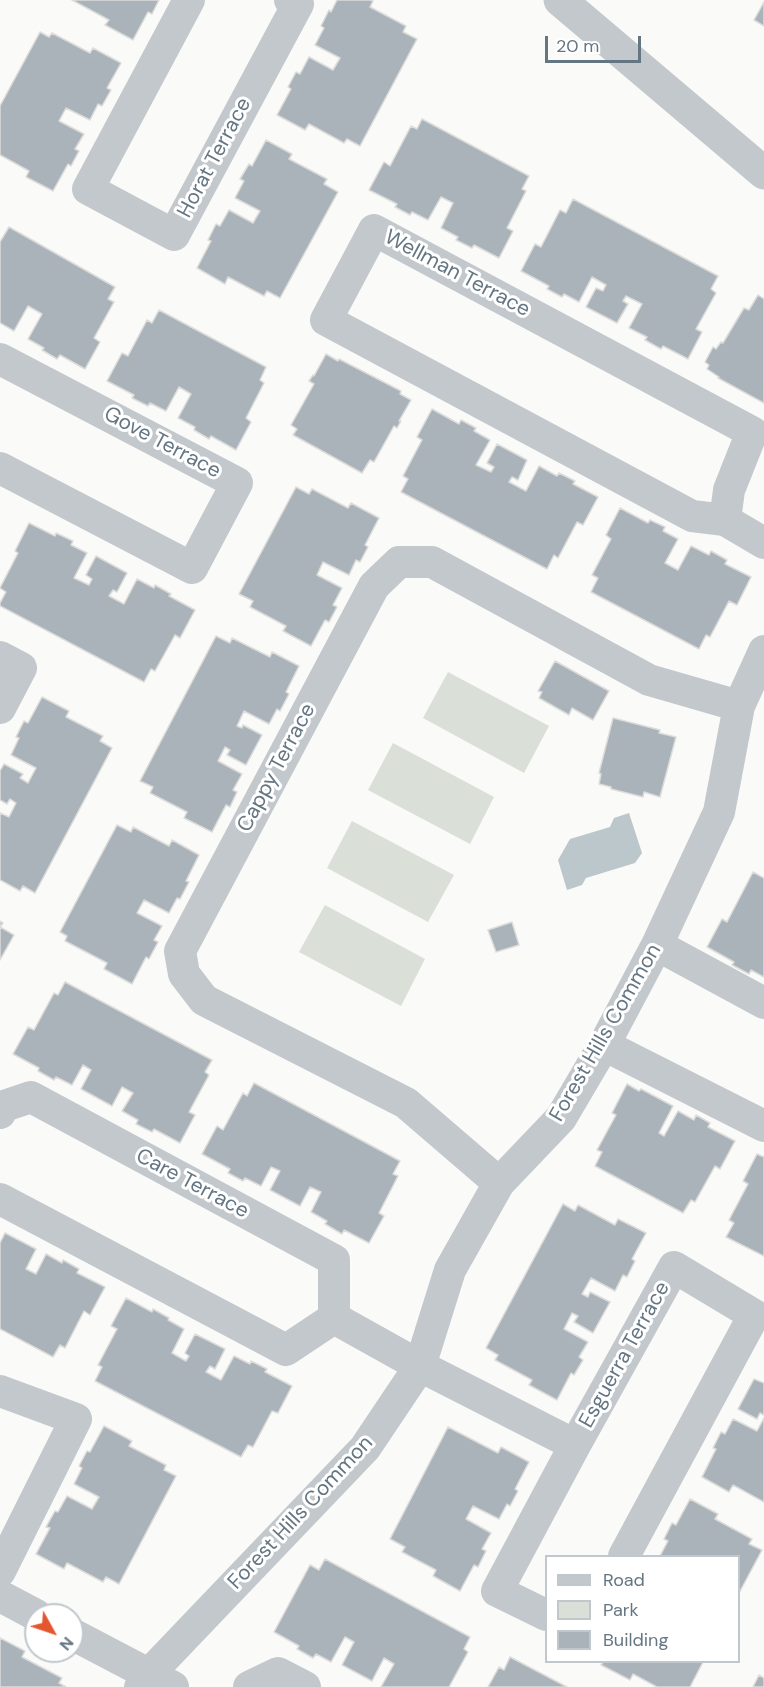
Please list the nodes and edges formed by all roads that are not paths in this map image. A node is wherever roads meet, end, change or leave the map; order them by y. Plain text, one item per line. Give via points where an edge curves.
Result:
1 (189, 0) edge
2 (290, 0) edge
3 (560, 0) edge
4 (764, 173) edge
5 (0, 358) edge
6 (0, 468) edge
7 (725, 520) junction
8 (764, 543) edge
9 (764, 651) edge
10 (0, 657) edge
11 (739, 706) junction
12 (0, 708) edge
13 (657, 945) junction
14 (764, 1003) edge
15 (604, 1045) junction
16 (0, 1113) edge
17 (764, 1126) edge
18 (499, 1183) junction
19 (0, 1199) edge
20 (334, 1318) junction
21 (420, 1366) junction
22 (0, 1391) edge
23 (575, 1445) junction
24 (625, 1555) edge
25 (0, 1572) edge
26 (0, 1596) edge
27 (24, 1609) edge
28 (545, 1615) edge
29 (84, 1641) edge
30 (154, 1683) edge
31 (249, 1687) edge
32 (305, 1687) edge

1 - 2 street, Horat Terrace via 88,189 174,235 298,4
3 - 4 street
5 - 6 street, Gove Terrace via 237,483 192,568
7 - 7 street, Wellman Terrace via 729,490 752,432 374,230 326,320 692,516
7 - 8 street, Wellman Terrace
9 - 11 street, Forest Hills Common
10 - 12 street via 21,668
11 - 13 street, Forest Hills Common via 719,812
11 - 18 street, Cappy Terrace via 650,680 432,562 399,562 374,586 180,951 184,974 204,1000 406,1103
13 - 14 street
13 - 15 street, Forest Hills Common
15 - 17 street
15 - 18 street, Forest Hills Common via 561,1118
16 - 20 street, Care Terrace via 4,1106 32,1097 334,1260
18 - 21 street, Forest Hills Common via 450,1270
19 - 20 street via 286,1350
20 - 21 street
21 - 23 street
21 - 30 street, Forest Hills Common via 365,1448
22 - 25 street via 76,1419
23 - 24 street, Esguerra Terrace via 674,1267 754,1315
23 - 28 street, Esguerra Terrace via 497,1591
26 - 27 street
29 - 30 street
31 - 32 street via 278,1673

